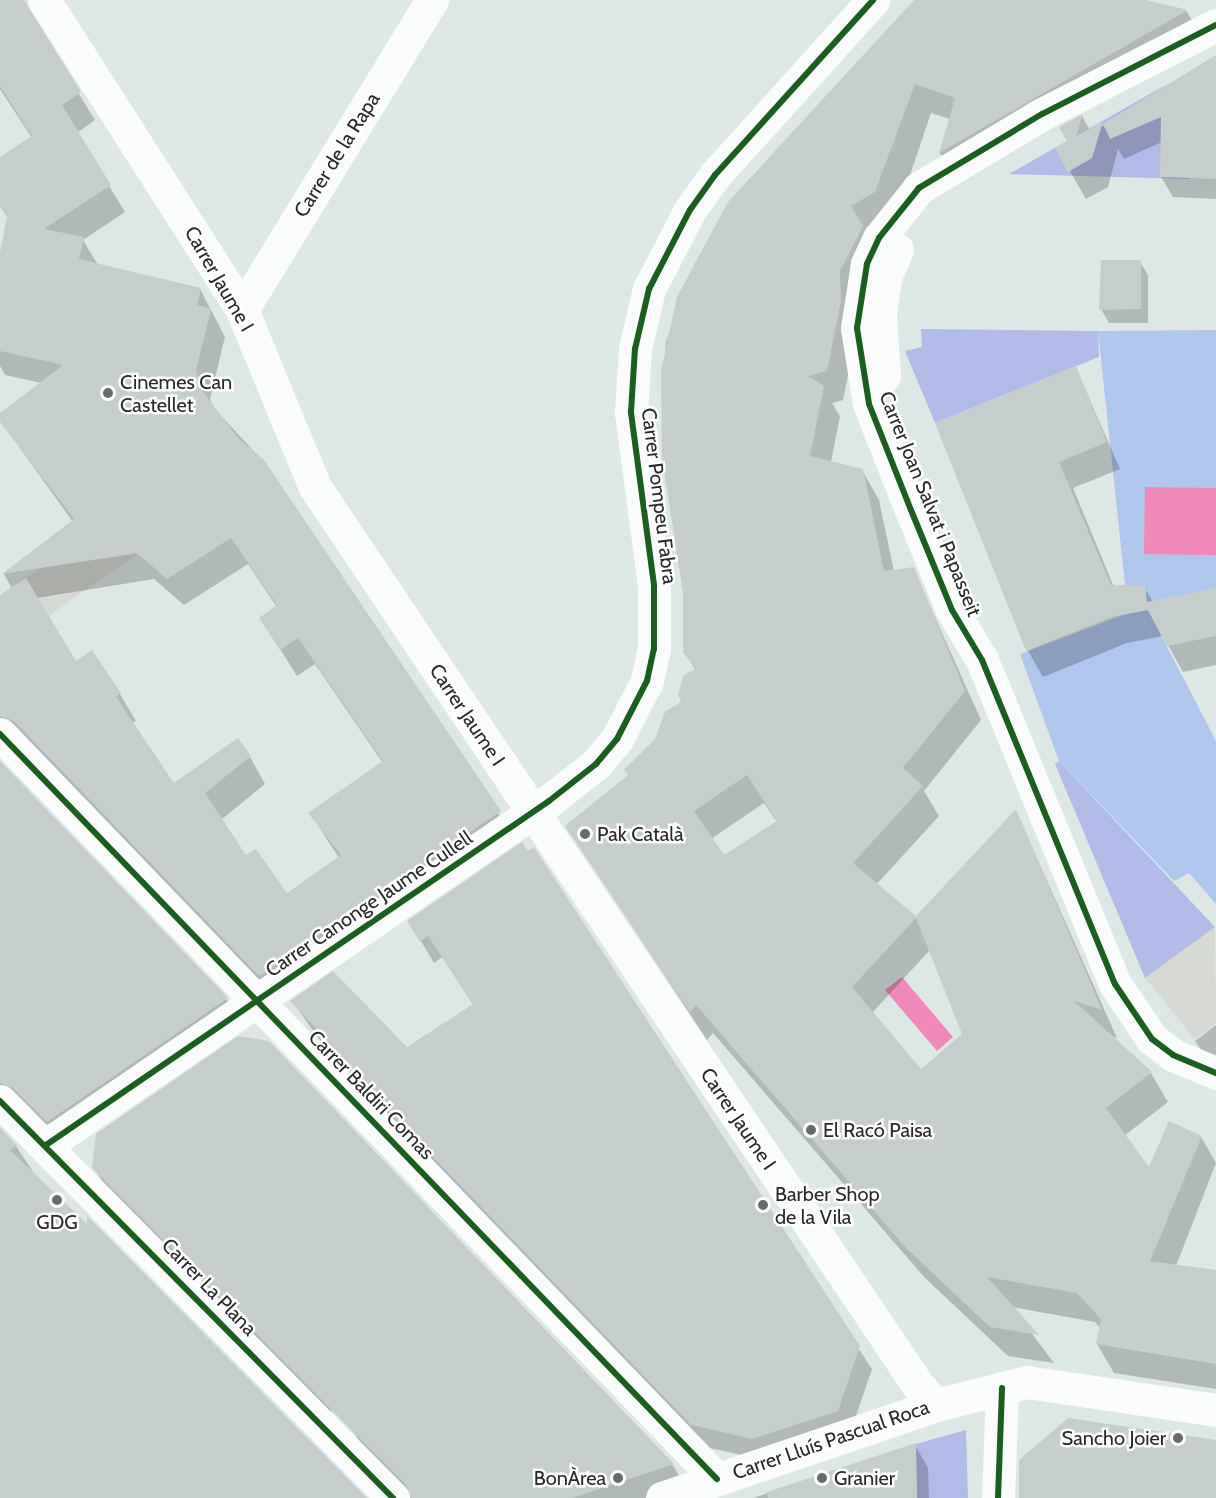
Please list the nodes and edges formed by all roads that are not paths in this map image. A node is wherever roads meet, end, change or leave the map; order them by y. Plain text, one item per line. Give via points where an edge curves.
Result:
1 (44, 0) edge
2 (432, 0) edge
3 (873, 0) edge
4 (1215, 26) edge
5 (242, 310) junction
6 (0, 734) edge
7 (532, 813) junction
8 (257, 1000) junction
9 (1216, 1072) edge
10 (0, 1101) edge
11 (46, 1145) junction
12 (1002, 1388) junction
13 (936, 1405) junction
14 (1216, 1410) edge
15 (717, 1479) junction
16 (393, 1498) edge
17 (662, 1498) edge
18 (998, 1498) edge

1 - 5 street, Carrer Jaume I
2 - 5 street, Carrer de la Rapa
3 - 7 street, Carrer Pompeu Fabra via 715,175 690,210 649,289 635,349 631,412 654,585 652,660 636,709 617,739 596,764
4 - 9 street, Carrer Joan Salvat i Papasseit via 945,170 898,210 867,264 857,328 869,404 952,610 982,660 1115,984 1152,1039 1173,1055
5 - 7 street, Carrer Jaume I via 315,487
6 - 8 street, Carrer Baldiri Comas
7 - 8 street, Carrer Canonge Jaume Cullell
7 - 13 street, Carrer Jaume I
8 - 11 street, Carrer Canonge Jaume Cullell
8 - 15 street, Carrer Baldiri Comas
10 - 11 street, Carrer La Plana
11 - 16 street, Carrer La Plana
12 - 13 street, Carrer Lluís Pascual Roca
12 - 14 street, Carrer Lluís Pascual Roca via 1027,1382
12 - 18 street
13 - 15 street, Carrer Lluís Pascual Roca
15 - 17 street, Carrer Lluís Pascual Roca

